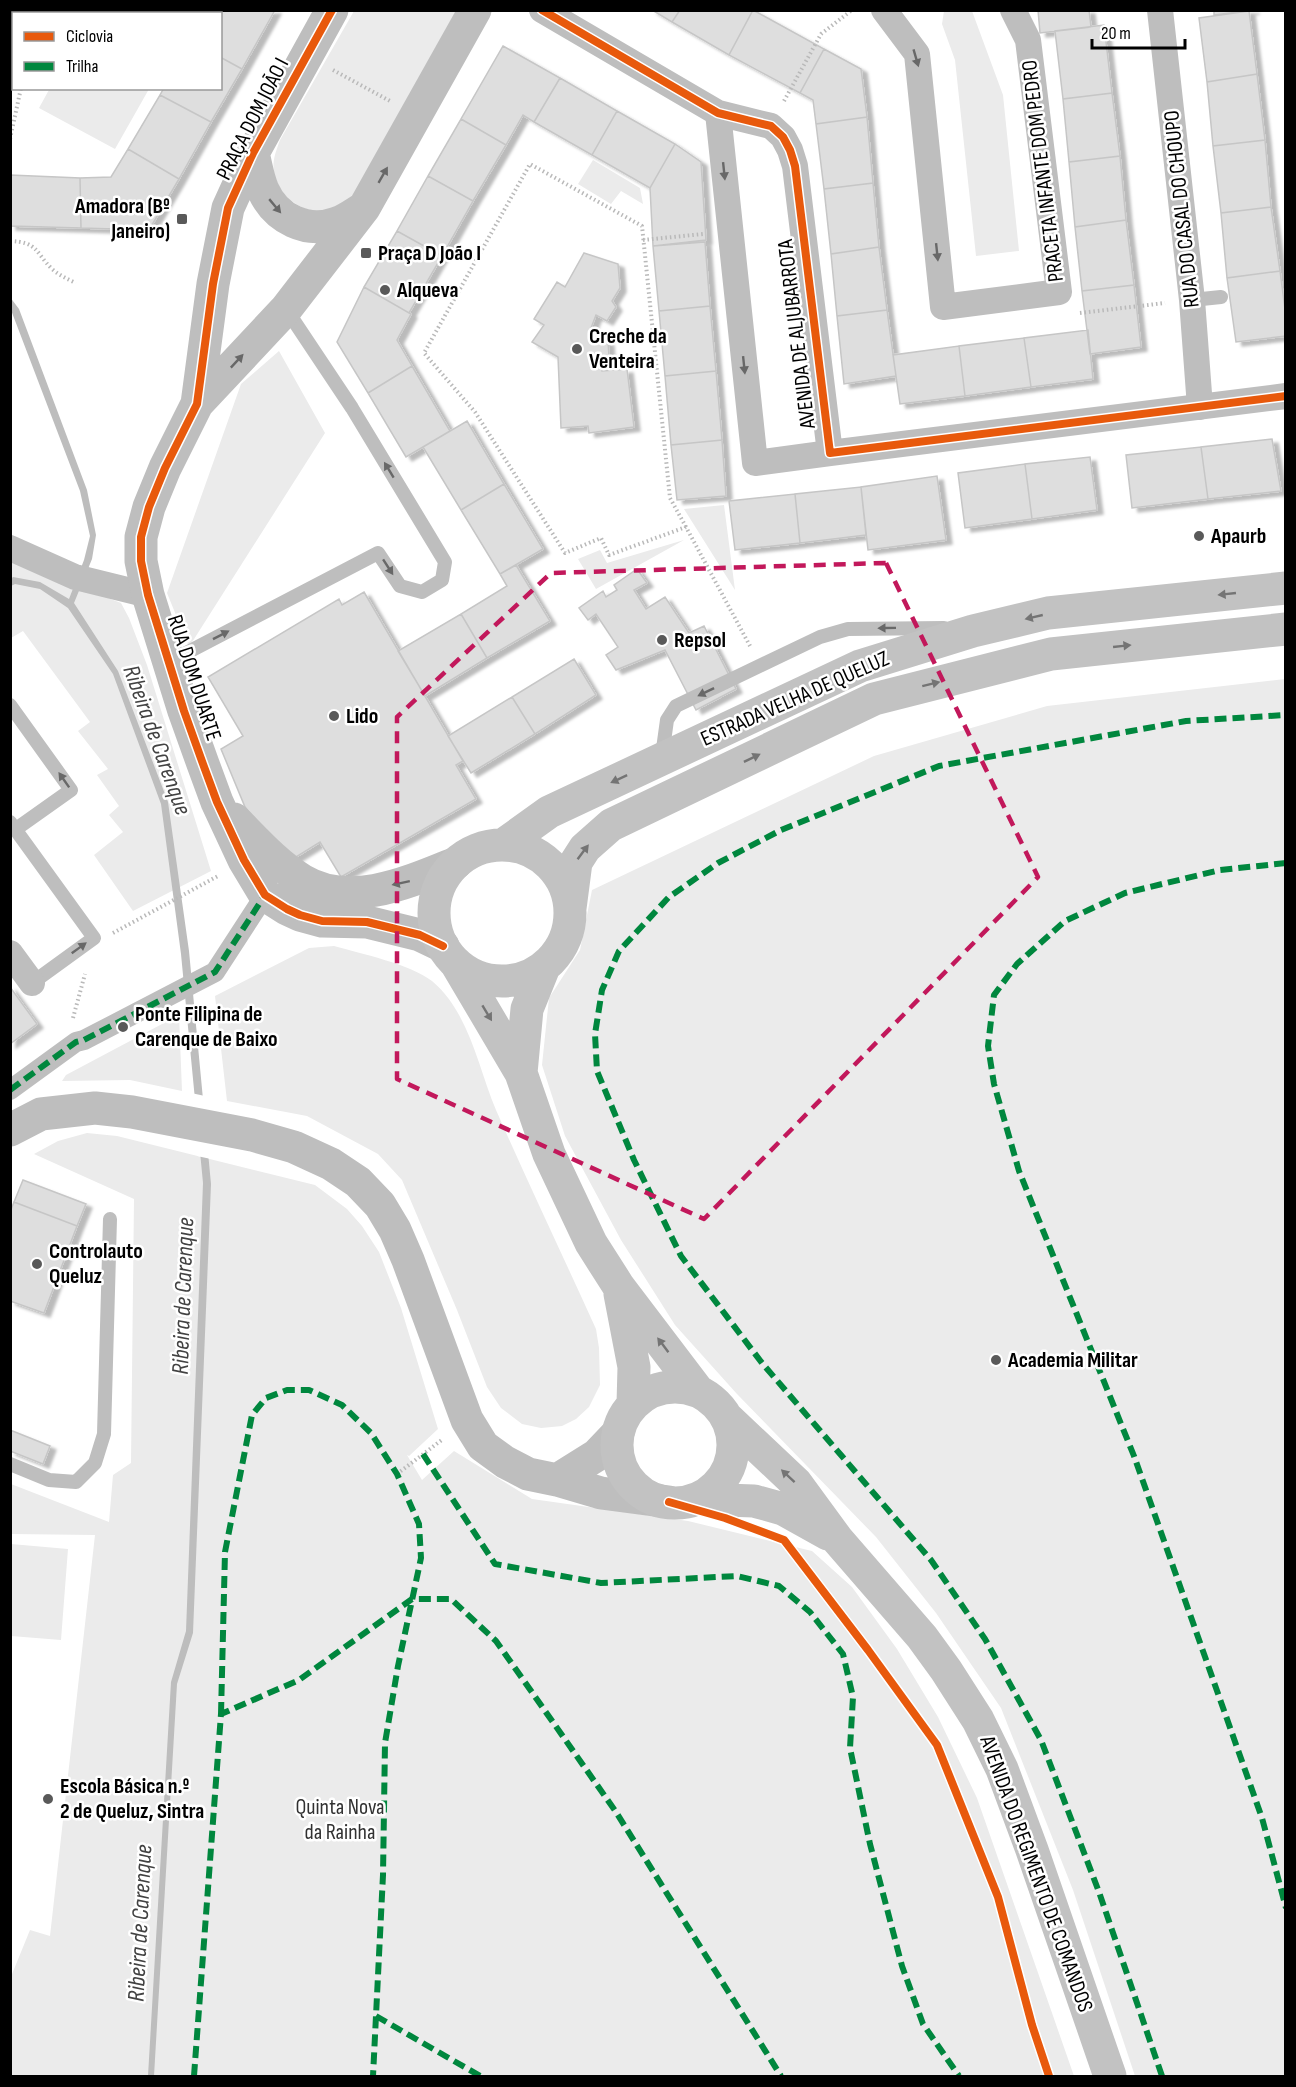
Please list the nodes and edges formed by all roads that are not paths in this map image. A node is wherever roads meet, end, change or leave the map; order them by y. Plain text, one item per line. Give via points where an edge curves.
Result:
1 (332, 10) edge
2 (474, 10) edge
3 (542, 10) edge
4 (1013, 10) edge
5 (1160, 10) edge
6 (894, 16) edge
7 (718, 113) junction
8 (253, 153) junction
9 (364, 208) junction
10 (213, 284) joint
11 (1221, 297) dead end
12 (1192, 300) junction
13 (286, 309) junction
14 (1286, 396) edge
15 (197, 404) junction
16 (1200, 407) junction
17 (830, 453) junction
18 (10, 548) edge
19 (1286, 588) edge
20 (148, 595) junction
21 (988, 627) junction
22 (1286, 629) edge
23 (169, 662) junction
24 (10, 705) edge
25 (662, 759) junction
26 (218, 802) junction
27 (13, 825) edge
28 (503, 845) junction
29 (456, 863) junction
30 (265, 895) junction
31 (570, 908) junction
32 (10, 953) edge
33 (449, 955) junction
34 (544, 967) junction
35 (32, 983) joint
36 (521, 1074) junction
37 (10, 1090) edge
38 (10, 1130) edge
39 (110, 1219) dead end
40 (619, 1287) junction
41 (698, 1391) junction
42 (633, 1404) junction
43 (726, 1417) junction
44 (618, 1433) junction
45 (10, 1464) edge
46 (557, 1480) junction
47 (683, 1501) junction
48 (837, 1539) junction
49 (1110, 2076) edge

1 - 8 street, PRAÇA DOM JOÃO I
9 -> 2 street, PRAÇA DOM JOÃO I
3 - 7 street
6 -> 4 street, PRACETA INFANTE DOM PEDRO via 917,54 943,307 1059,292 1028,40
5 - 12 street, RUA DO CASAL DO CHOUPO
7 - 17 street, AVENIDA DE ALJUBARROTA via 771,126 790,150
7 -> 17 street, AVENIDA DE ALJUBARROTA via 754,463
8 -> 9 street, PRAÇA DOM JOÃO I via 262,189 274,208 288,220 306,227 337,224
8 - 10 street, PRAÇA DOM JOÃO I via 228,208
9 - 13 street, PRAÇA DOM JOÃO I
10 - 15 street, RUA DOM DUARTE
11 - 12 lane
12 - 16 street, RUA DO CASAL DO CHOUPO
15 -> 13 street, PRAÇA DOM JOÃO I
23 -> 13 lane, RUA DOM DUARTE via 378,553 400,586 422,592 442,580 445,562 352,408
14 - 16 street, AVENIDA DE ALJUBARROTA
15 - 20 street, RUA DOM DUARTE via 165,468 141,537
16 - 17 street, AVENIDA DE ALJUBARROTA
18 - 20 street via 75,577
19 -> 21 main road, ESTRADA VELHA DE QUELUZ via 1048,613
20 - 23 street, RUA DOM DUARTE
21 - 25 main road, ESTRADA VELHA DE QUELUZ via 860,666
21 -> 25 lane via 848,629 819,637 676,706 667,720
31 -> 22 main road, ESTRADA VELHA DE QUELUZ via 576,862 585,848 611,825 874,699 1051,654
23 - 26 street, RUA DOM DUARTE
27 -> 24 lane via 71,790
25 -> 28 main road, ESTRADA VELHA DE QUELUZ via 549,812
29 -> 26 street, RUA DOM DUARTE via 412,881 353,894 325,890 302,880 266,852
26 - 30 street, RUA DOM DUARTE
35 -> 27 lane via 94,938
28 - 29 main road via 469,853
28 - 31 main road via 523,848 549,864 566,888
29 - 33 main road via 442,882 435,903 435,926
30 - 33 street, RUA DOM DUARTE via 286,909 322,921 367,922 420,935
30 - 37 street via 215,972 80,1041
31 - 34 main road via 568,930 559,951
32 - 35 street
33 - 34 main road via 472,974 489,980 508,981
33 -> 36 main road
34 - 36 main road via 527,1009
36 - 40 main road, AVENIDA DO REGIMENTO DE COMANDOS via 553,1163 591,1243
38 - 46 street via 41,1114 95,1108 252,1135 294,1147 331,1164 358,1182 380,1205 395,1230 467,1420 483,1446 528,1474
39 - 45 lane via 104,1434 95,1463 76,1482 49,1480
41 -> 40 main road, AVENIDA DO REGIMENTO DE COMANDOS
40 - 42 main road via 634,1367
41 - 42 main road via 671,1387
41 - 43 main road, AVENIDA DO REGIMENTO DE COMANDOS
42 - 44 main road
43 - 47 main road via 733,1436 732,1455 725,1473 713,1488
48 -> 43 main road, AVENIDA DO REGIMENTO DE COMANDOS via 796,1482
44 - 46 street via 597,1455
44 - 47 main road, AVENIDA DO REGIMENTO DE COMANDOS via 620,1465 639,1491 654,1499
46 - 47 street via 601,1493
47 - 48 main road, AVENIDA DO REGIMENTO DE COMANDOS via 754,1501 783,1509
48 - 49 main road, AVENIDA DO REGIMENTO DE COMANDOS via 922,1637 978,1720 1025,1830

